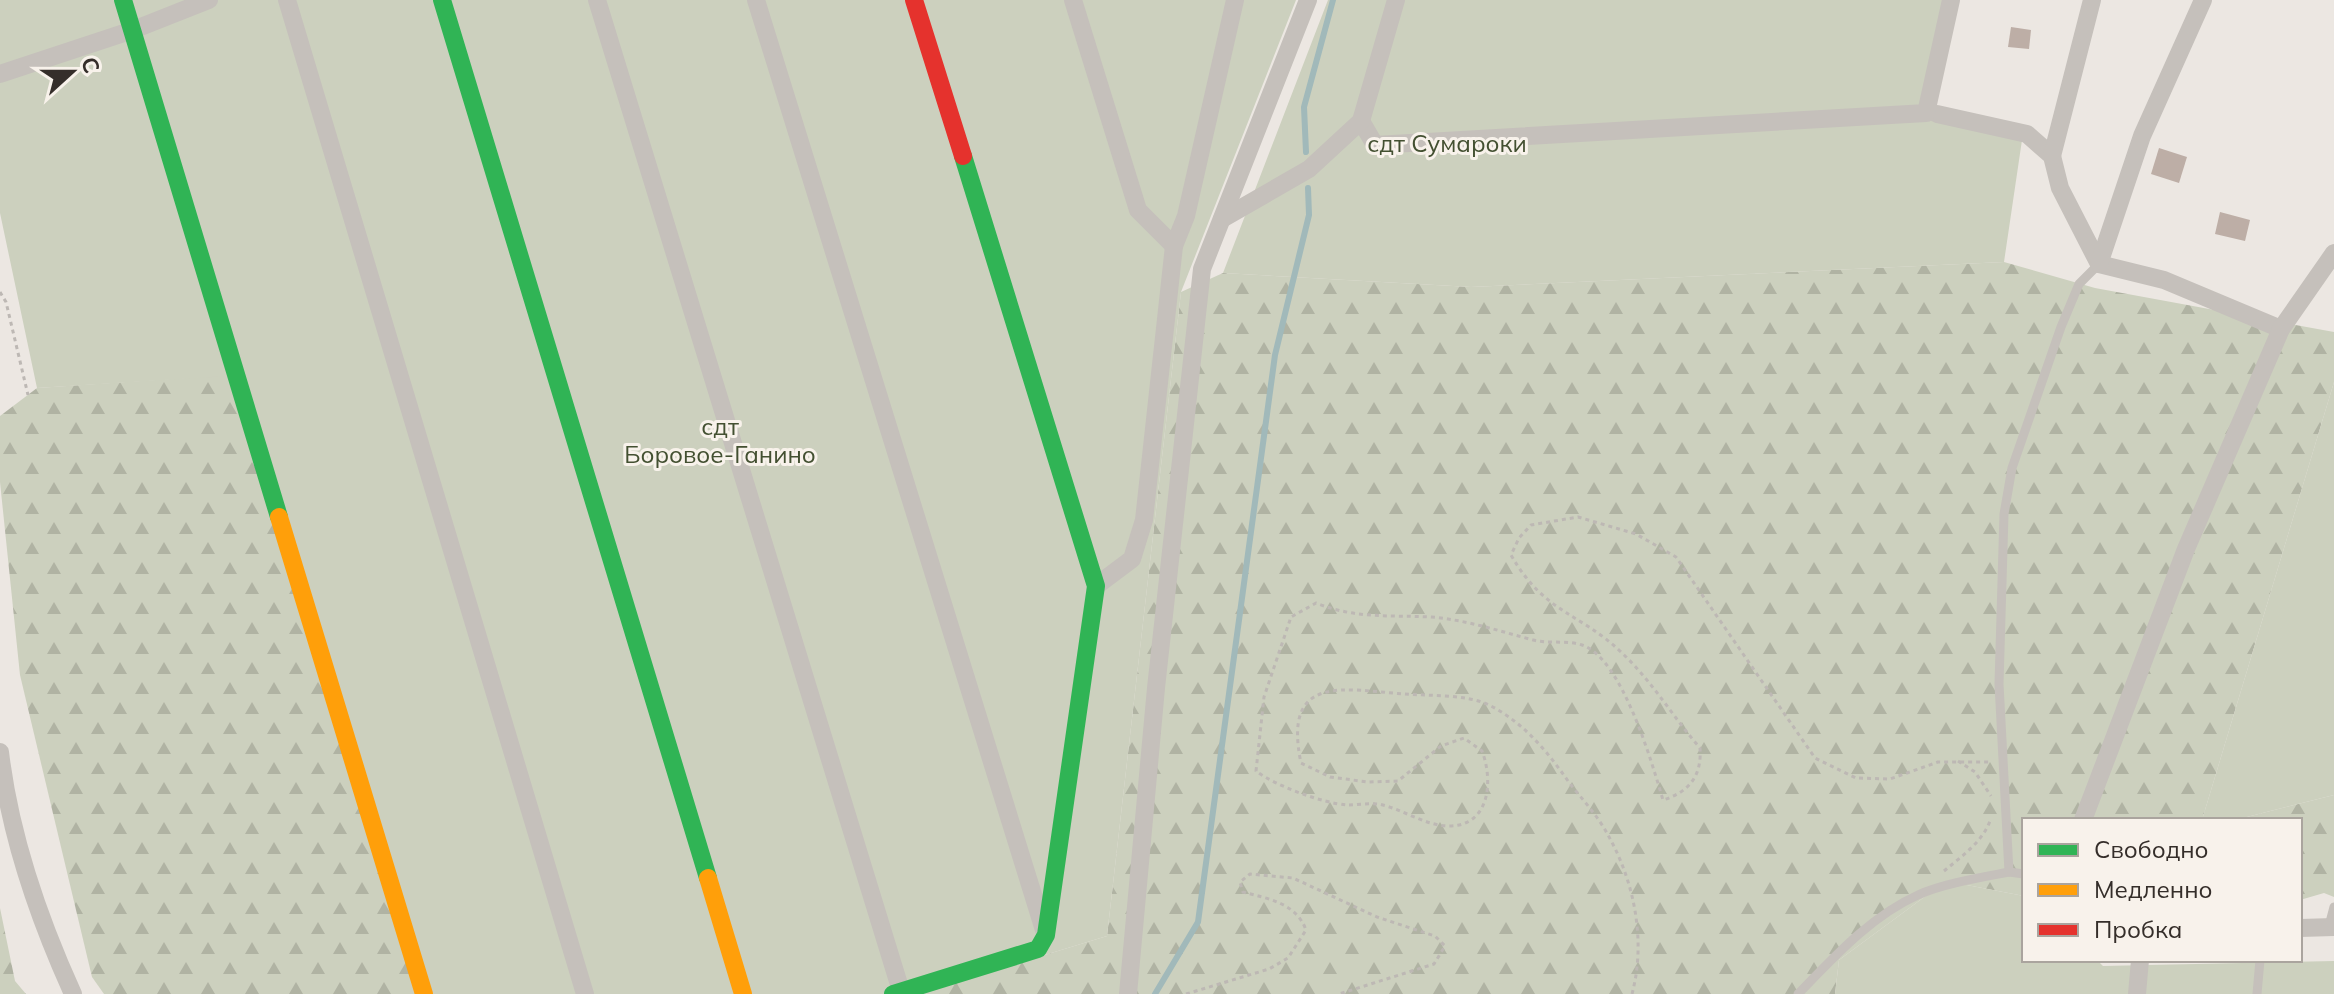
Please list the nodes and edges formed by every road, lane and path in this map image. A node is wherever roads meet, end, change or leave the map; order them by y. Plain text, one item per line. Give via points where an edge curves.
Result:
1 (123, 0) edge
2 (209, 0) edge
3 (287, 0) edge
4 (442, 0) edge
5 (597, 0) edge
6 (756, 0) edge
7 (914, 0) edge
8 (1073, 0) edge
9 (1308, 0) edge
10 (1396, 0) edge
11 (1951, 0) edge
12 (2092, 0) edge
13 (2203, 0) edge
14 (1234, 1) edge
15 (133, 30) junction
16 (0, 74) edge
17 (1937, 114) dead end
18 (1361, 121) junction
19 (2052, 156) junction
20 (1222, 219) junction
21 (1174, 246) junction
22 (2334, 253) edge
23 (2099, 264) junction
24 (0, 292) edge
25 (2281, 329) junction
26 (28, 395) dead end
27 (1096, 586) junction
28 (0, 752) edge
29 (1958, 761) junction
30 (2002, 763) junction
31 (1994, 802) dead end
32 (1993, 813) dead end
33 (2084, 818) edge
34 (1943, 872) dead end
35 (2009, 872) junction
36 (2022, 874) edge
37 (2334, 907) edge
38 (2331, 927) edge
39 (2302, 928) edge
40 (1046, 935) junction
41 (2140, 962) edge
42 (2260, 962) edge
43 (897, 993) edge
44 (73, 994) edge
45 (424, 994) edge
46 (585, 994) edge
47 (743, 994) edge
48 (1128, 994) edge
49 (1186, 994) edge
50 (1339, 994) edge
51 (1632, 994) edge
52 (1798, 994) edge
53 (2137, 994) edge
54 (2257, 994) edge

1 - 15 street
2 - 15 street
3 - 46 street
4 - 47 street
5 - 43 street
6 - 40 street
7 - 27 street
8 - 21 street via 1138,210
9 - 20 street
10 - 18 street
11 - 18 street via 1926,113 1375,145
12 - 19 street
13 - 23 street via 2142,136
14 - 21 street via 1186,216
15 - 16 street
15 - 45 street
17 - 19 street via 2027,134
18 - 20 street via 1309,169
19 - 23 street via 2060,188
20 - 48 street via 1202,269
21 - 27 street via 1144,520 1132,559
22 - 25 street
23 - 25 street via 2164,280
23 - 30 lane via 2073,298 2012,468 2004,514 2000,610
24 - 26 path
25 - 33 street via 2186,549
27 - 40 street
28 - 44 street via 19,851 43,926
29 - 30 path
29 - 31 path via 1975,772
29 - 51 path via 1879,779 1856,778 1815,758 1676,557 1636,534 1578,517 1531,525 1511,555 1527,583 1554,607 1620,650 1700,748 1701,767 1694,782 1678,795 1663,800 1627,701 1602,660 1583,645 1543,642 1457,619 1373,618 1316,603 1291,617 1264,697 1256,771 1292,791 1343,805 1378,804 1449,826 1468,820 1484,806 1490,790 1482,751 1464,738 1441,746 1398,781 1330,777 1301,763 1295,737 1300,714 1320,692 1352,687 1488,704 1546,750 1608,834 1629,888 1640,940
30 - 35 lane
32 - 34 path via 1973,847
35 - 36 lane
35 - 52 lane via 1931,890 1892,909
37 - 38 lane
38 - 39 street
40 - 43 street via 1038,949
41 - 53 street
42 - 54 lane
49 - 50 path via 1269,969 1288,958 1306,930 1300,916 1281,903 1243,892 1240,882 1250,874 1293,878 1377,917 1435,936 1445,946 1434,964

